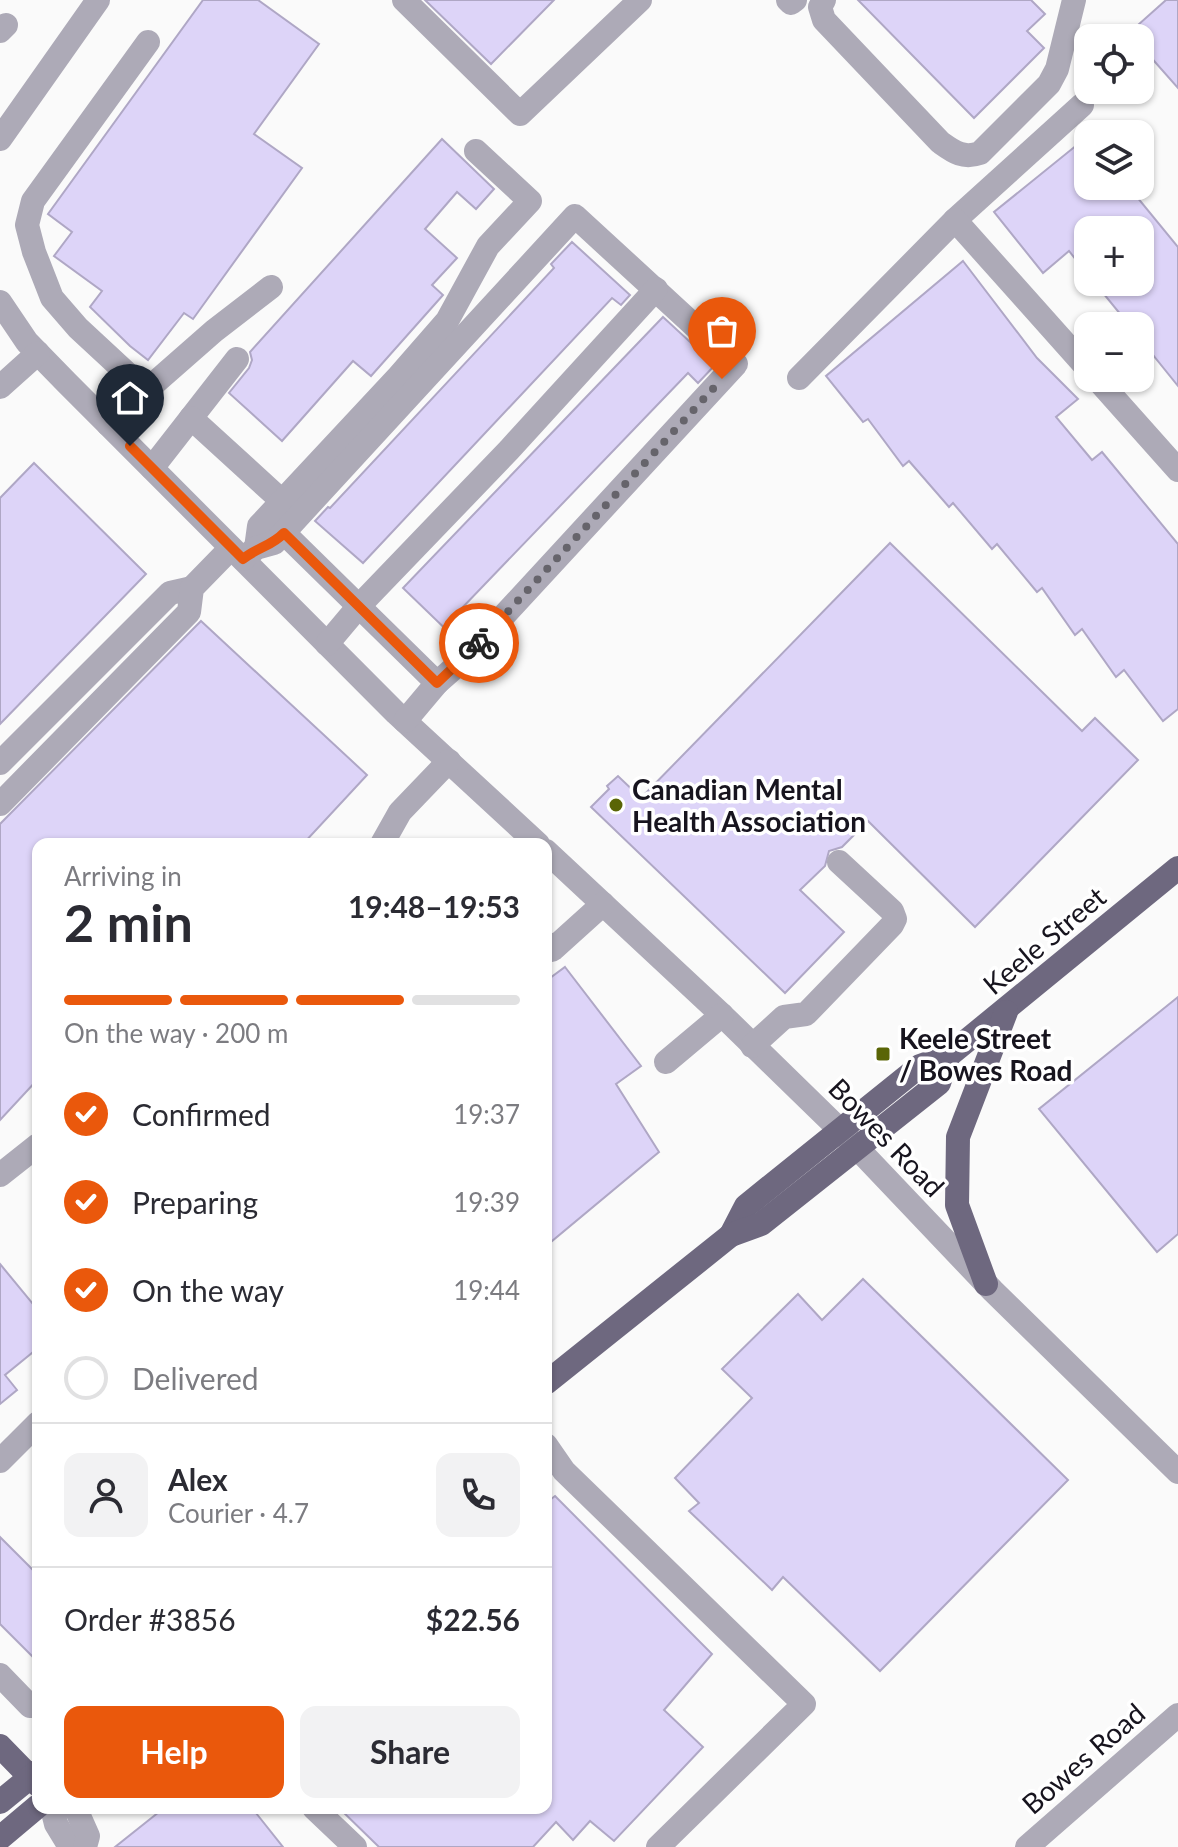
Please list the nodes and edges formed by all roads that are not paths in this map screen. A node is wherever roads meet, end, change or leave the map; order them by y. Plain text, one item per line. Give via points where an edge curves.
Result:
1 (98, 0) edge
2 (404, 0) edge
3 (640, 0) edge
4 (788, 0) edge
5 (795, 0) edge
6 (824, 0) edge
7 (1074, 0) edge
8 (148, 42) dead end
9 (8, 104) edge
10 (1082, 105) dead end
11 (0, 139) edge
12 (476, 151) dead end
13 (955, 220) junction
14 (271, 287) dead end
15 (656, 289) junction
16 (0, 302) edge
17 (38, 353) junction
18 (1074, 353) edge
19 (237, 359) dead end
20 (799, 378) dead end
21 (0, 387) edge
22 (146, 391) junction
23 (1108, 392) edge
24 (191, 418) junction
25 (108, 424) junction
26 (152, 468) junction
27 (1178, 470) edge
28 (282, 501) junction
29 (284, 533) junction
30 (243, 551) junction
31 (192, 588) junction
32 (359, 606) junction
33 (327, 644) junction
34 (437, 683) junction
35 (405, 721) junction
36 (449, 761) junction
37 (0, 763) edge
38 (0, 804) edge
39 (385, 838) edge
40 (532, 838) edge
41 (552, 857) edge
42 (839, 862) dead end
43 (1178, 868) edge
44 (603, 904) junction
45 (552, 950) edge
46 (1007, 1011) junction
47 (722, 1015) junction
48 (752, 1046) junction
49 (666, 1062) dead end
50 (849, 1138) junction
51 (32, 1150) edge
52 (0, 1175) edge
53 (986, 1284) junction
54 (552, 1378) edge
55 (32, 1429) edge
56 (0, 1461) edge
57 (1178, 1472) edge
58 (555, 1478) edge
59 (0, 1675) edge
60 (32, 1706) edge
61 (1178, 1715) edge
62 (0, 1746) edge
63 (32, 1775) edge
64 (32, 1780) edge
65 (0, 1802) edge
66 (32, 1811) edge
67 (54, 1814) edge
68 (78, 1814) edge
69 (320, 1814) edge
70 (0, 1838) edge
71 (70, 1847) edge
72 (85, 1847) edge
73 (355, 1847) edge
74 (658, 1847) edge
75 (1027, 1847) edge

1 - 9 street
2 - 3 street via 520,114
4 - 5 street
6 - 7 street via 824,20 940,142 969,157 980,153 1049,84
8 - 22 street via 33,201 27,225 52,298
9 - 11 street
10 - 13 street
12 - 28 street via 530,201 488,246 447,321
13 - 18 street
13 - 20 street
14 - 22 street
15 - 29 street via 575,216
15 - 32 street
15 - 34 street via 736,364
16 - 17 street
17 - 21 street
17 - 25 street
19 - 24 street
22 - 25 street
23 - 27 street
24 - 26 street
24 - 28 street
25 - 26 street
26 - 30 street
28 - 30 street
29 - 30 street via 274,543
29 - 32 street
30 - 31 street
30 - 33 street
31 - 37 street via 170,593
31 - 38 street via 189,612
32 - 33 street
32 - 34 street
33 - 35 street
34 - 35 street
35 - 36 street
36 - 39 street via 400,812
36 - 40 street
41 - 44 street, Bowes Road
42 - 48 street via 895,919 806,1014 784,1017
43 - 46 main road, Keele Street
44 - 45 street
44 - 47 street, Bowes Road
46 - 50 main road, Keele Street via 948,1056 939,1083
46 - 53 main road via 958,1137 957,1205
47 - 48 street, Bowes Road
47 - 49 street
48 - 50 street, Bowes Road
50 - 53 street, Bowes Road
50 - 54 main road, Keele Street via 761,1224 731,1235
51 - 52 street
53 - 57 street, Bowes Road
55 - 56 street
58 - 74 street via 804,1704
59 - 60 street
61 - 75 street, Bowes Road
62 - 63 main road
64 - 65 main road
66 - 70 main road
67 - 71 street
68 - 72 street via 88,1836
69 - 73 street

